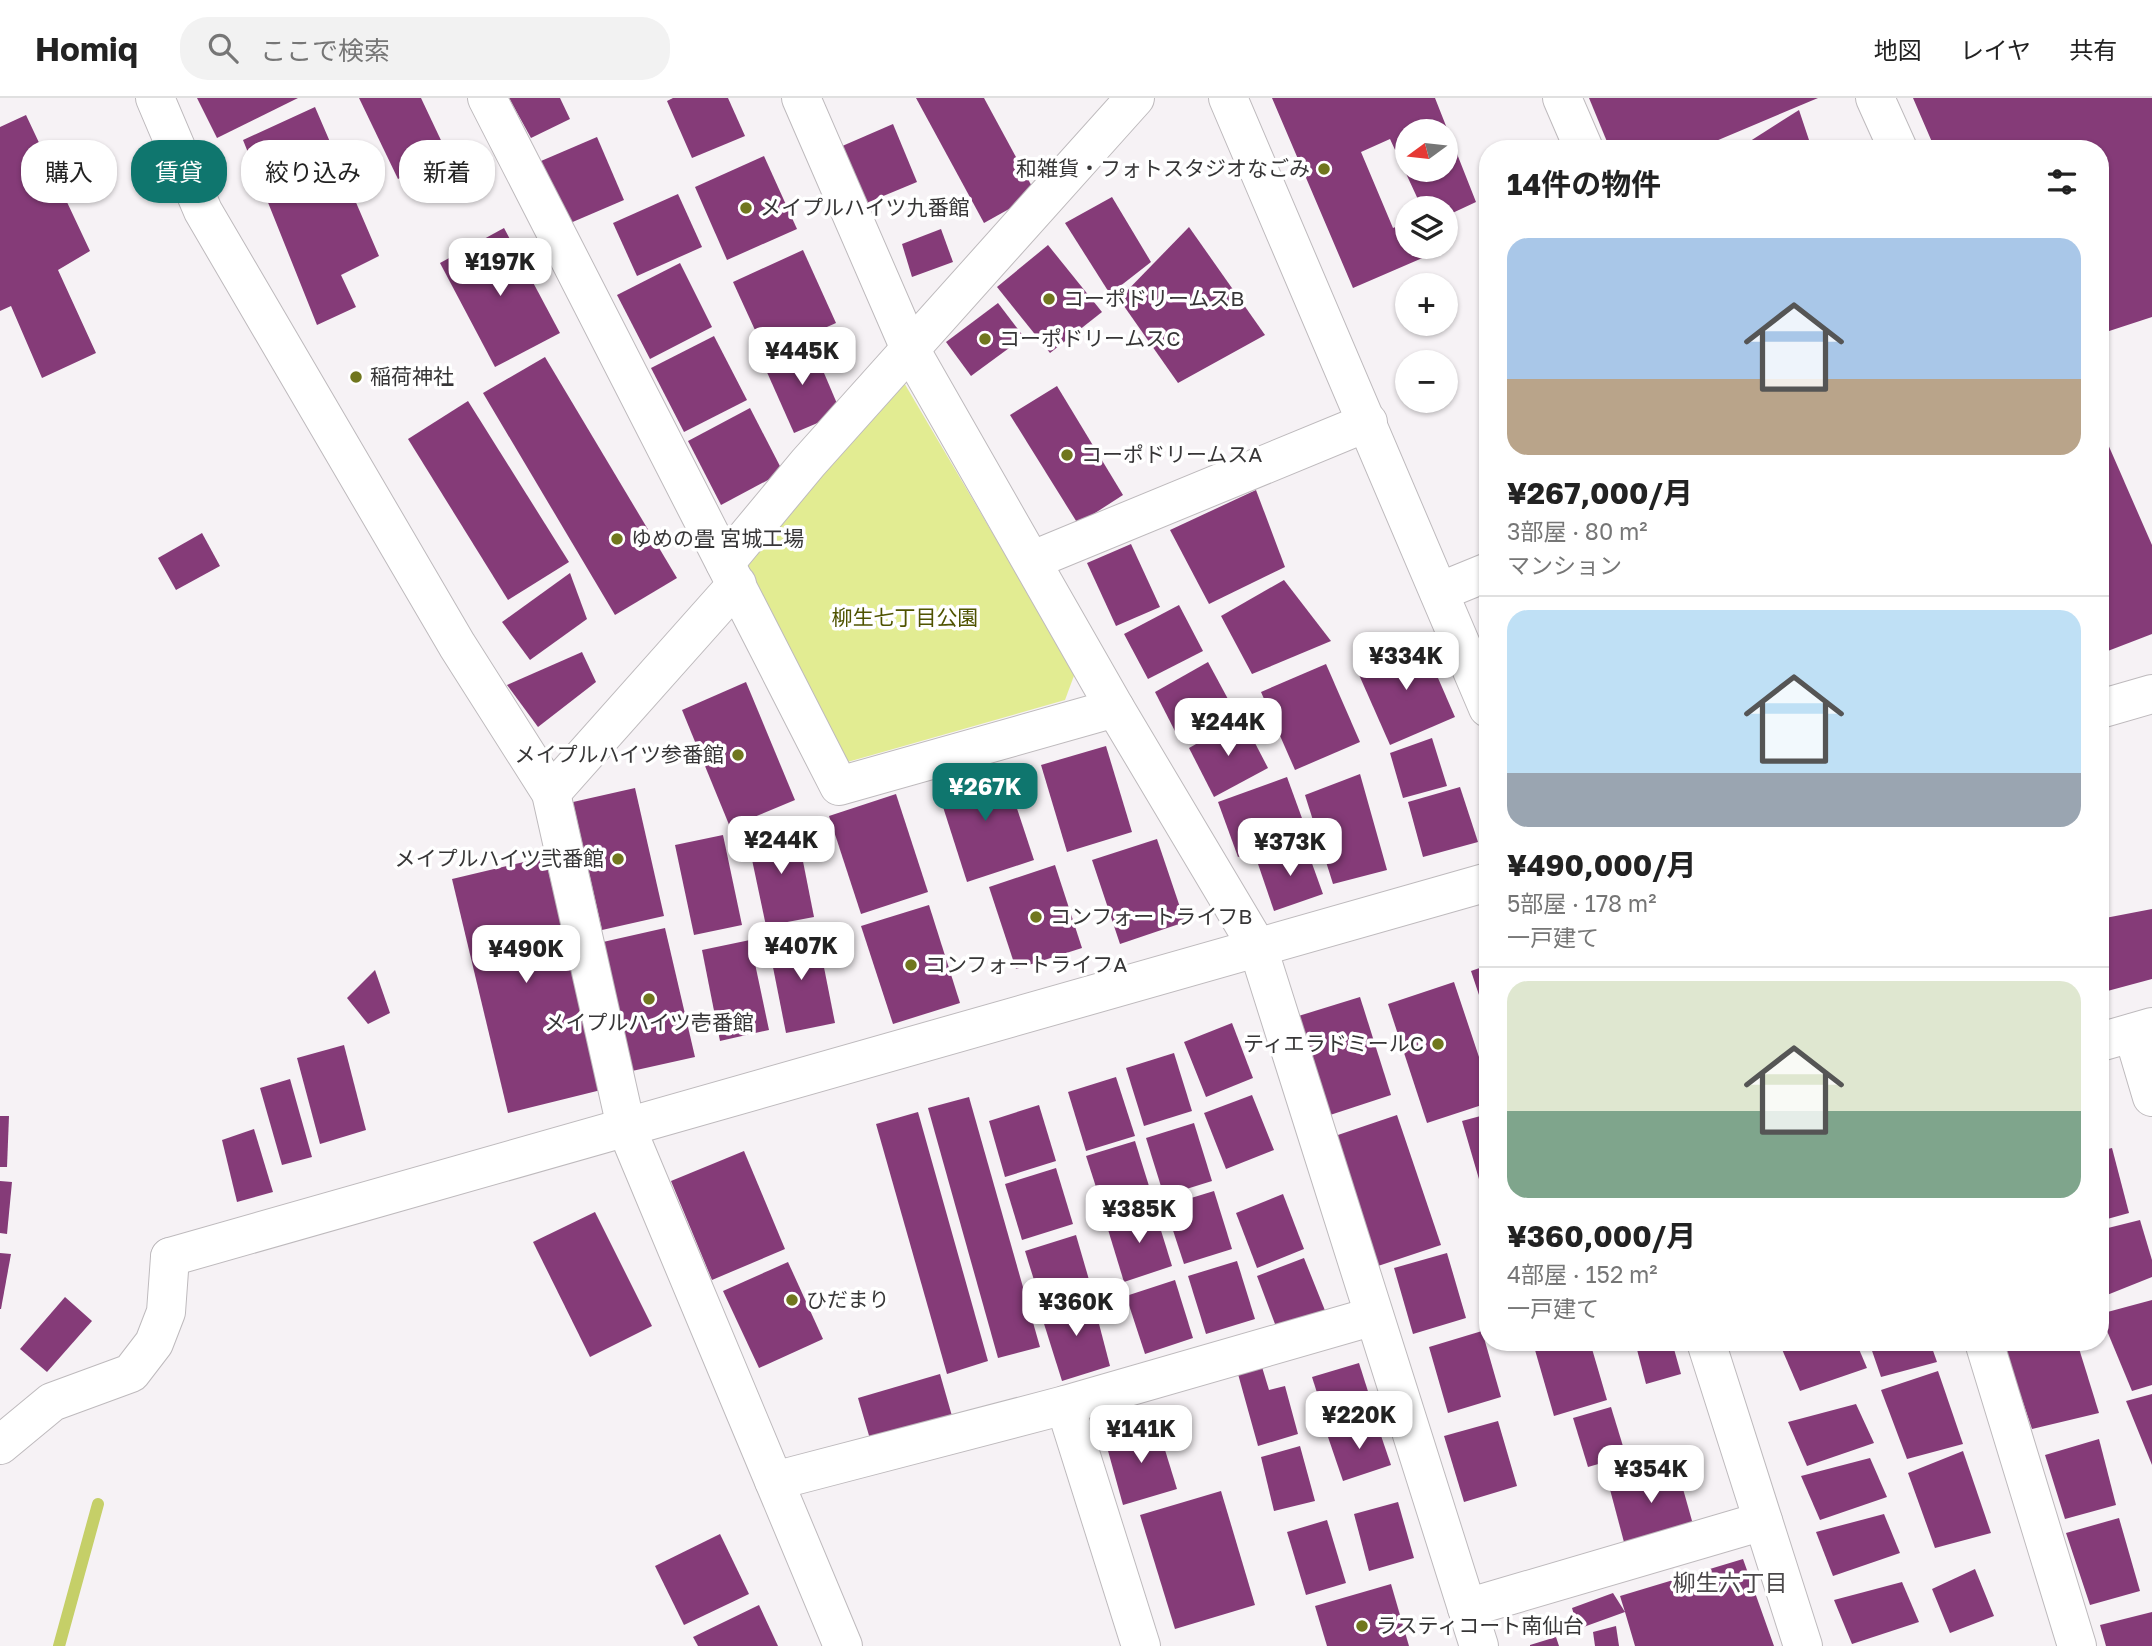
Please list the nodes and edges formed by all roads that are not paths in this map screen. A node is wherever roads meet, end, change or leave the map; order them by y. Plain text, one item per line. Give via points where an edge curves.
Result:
1 (155, 98) edge
2 (487, 98) edge
3 (801, 98) edge
4 (1135, 98) edge
5 (1228, 98) edge
6 (1562, 98) edge
7 (1875, 98) edge
8 (1580, 140) edge
9 (1894, 140) edge
10 (910, 349) junction
11 (1368, 422) junction
12 (1033, 561) junction
13 (731, 573) junction
14 (1479, 576) edge
15 (1439, 592) junction
16 (1479, 687) edge
17 (2152, 694) edge
18 (2109, 706) edge
19 (1115, 708) junction
20 (551, 793) junction
21 (1479, 885) edge
22 (1258, 948) junction
23 (2128, 1034) edge
24 (2152, 1097) edge
25 (626, 1127) junction
26 (1374, 1316) junction
27 (1709, 1351) edge
28 (1987, 1351) edge
29 (1065, 1405) junction
30 (0, 1444) edge
31 (774, 1481) junction
32 (1763, 1521) junction
33 (1467, 1608) junction
34 (843, 1646) edge
35 (1141, 1646) edge
36 (1479, 1646) edge
37 (1803, 1646) edge
38 (2077, 1646) edge

1 - 20 street via 203,211 457,645
2 - 13 street
3 - 10 street
4 - 10 street
5 - 11 street
6 - 8 street
7 - 9 street
10 - 12 street
10 - 13 street
11 - 12 street
11 - 15 street
12 - 19 street
13 - 19 street via 839,786
13 - 20 street
14 - 15 street
15 - 16 street
17 - 18 street
19 - 22 street
20 - 25 street
21 - 22 street
22 - 25 street
22 - 26 street
23 - 24 street
25 - 30 street via 170,1257 166,1312 155,1343 131,1373 52,1402
25 - 31 street
26 - 29 street
26 - 33 street
27 - 32 street
28 - 38 street
29 - 31 street
29 - 35 street
31 - 34 street
32 - 33 street
32 - 37 street
33 - 36 street

